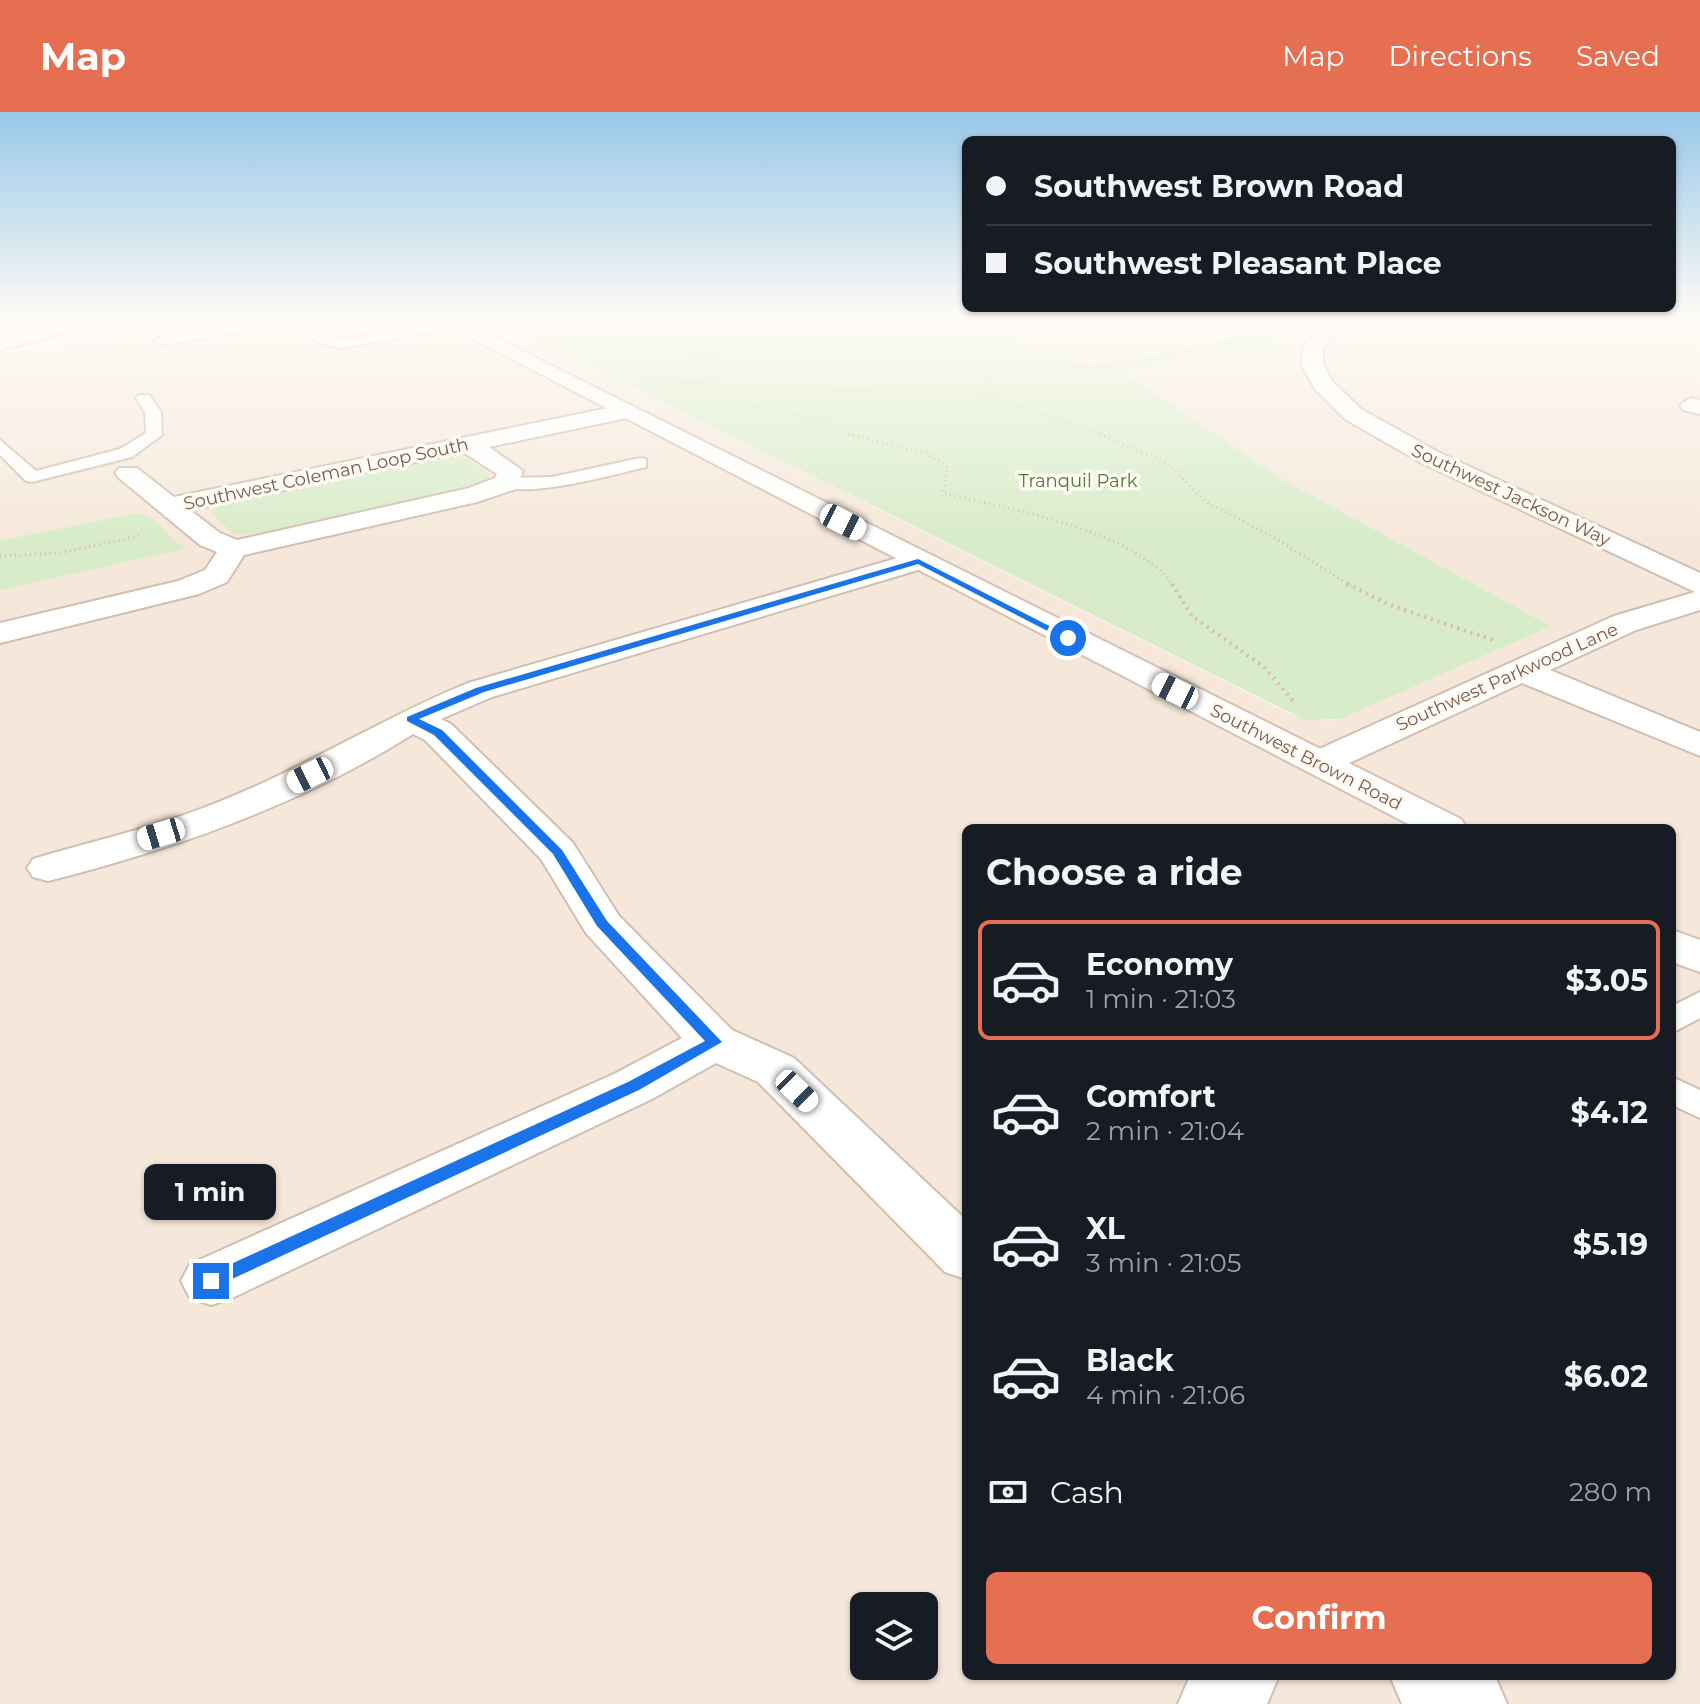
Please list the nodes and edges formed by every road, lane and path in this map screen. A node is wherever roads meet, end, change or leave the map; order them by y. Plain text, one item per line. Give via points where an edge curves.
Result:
1 (588, 390) edge
2 (730, 390) edge
3 (887, 390) edge
4 (992, 390) edge
5 (1329, 390) edge
6 (993, 396) junction
7 (144, 398) dead end
8 (623, 412) junction
9 (467, 444) junction
10 (0, 445) edge
11 (640, 463) dead end
12 (128, 473) dead end
13 (507, 483) junction
14 (169, 506) junction
15 (152, 533) dead end
16 (234, 549) junction
17 (0, 556) edge
18 (918, 561) junction
19 (1700, 584) edge
20 (1700, 600) edge
21 (0, 633) edge
22 (1533, 664) junction
23 (1298, 709) dead end
24 (411, 719) junction
25 (1700, 745) edge
26 (1319, 763) junction
27 (1439, 824) edge
28 (48, 868) dead end
29 (1676, 946) edge
30 (1700, 958) edge
31 (1700, 1002) edge
32 (1676, 1019) edge
33 (714, 1042) junction
34 (1676, 1091) edge
35 (1700, 1106) edge
36 (962, 1252) edge
37 (211, 1281) dead end
38 (1238, 1680) edge
39 (1434, 1680) edge
40 (1217, 1704) edge
41 (1468, 1704) edge

1 - 8 street, Southwest Brown Road
2 - 23 path via 747,405 813,418 856,437 926,453 948,467 943,493 1044,516 1125,550 1163,572 1193,618 1262,667
3 - 6 path
4 - 6 path
5 - 19 street, Southwest Jackson Way via 1386,435
6 - 22 path via 1121,441 1167,463 1205,501 1335,578
7 - 10 lane via 153,412 154,435 126,453 32,477
8 - 9 street, Southwest Coleman Loop South
8 - 18 street, Southwest Brown Road
9 - 13 street via 510,471
9 - 14 street, Southwest Coleman Loop South
11 - 13 lane via 552,482
12 - 14 street
13 - 16 street
14 - 16 street via 210,539
15 - 17 path via 60,553
16 - 21 street via 216,576 188,588
18 - 24 street via 480,690
18 - 26 street, Southwest Brown Road
20 - 22 street, Southwest Parkwood Lane via 1625,623
22 - 25 street
22 - 26 street, Southwest Parkwood Lane
24 - 28 street via 361,750 217,817
24 - 33 street via 438,732 558,852 602,924
26 - 27 street, Southwest Brown Road
29 - 30 street
31 - 32 lane
33 - 36 street via 776,1070
33 - 37 street via 634,1086
34 - 35 lane
38 - 40 street
39 - 41 street

